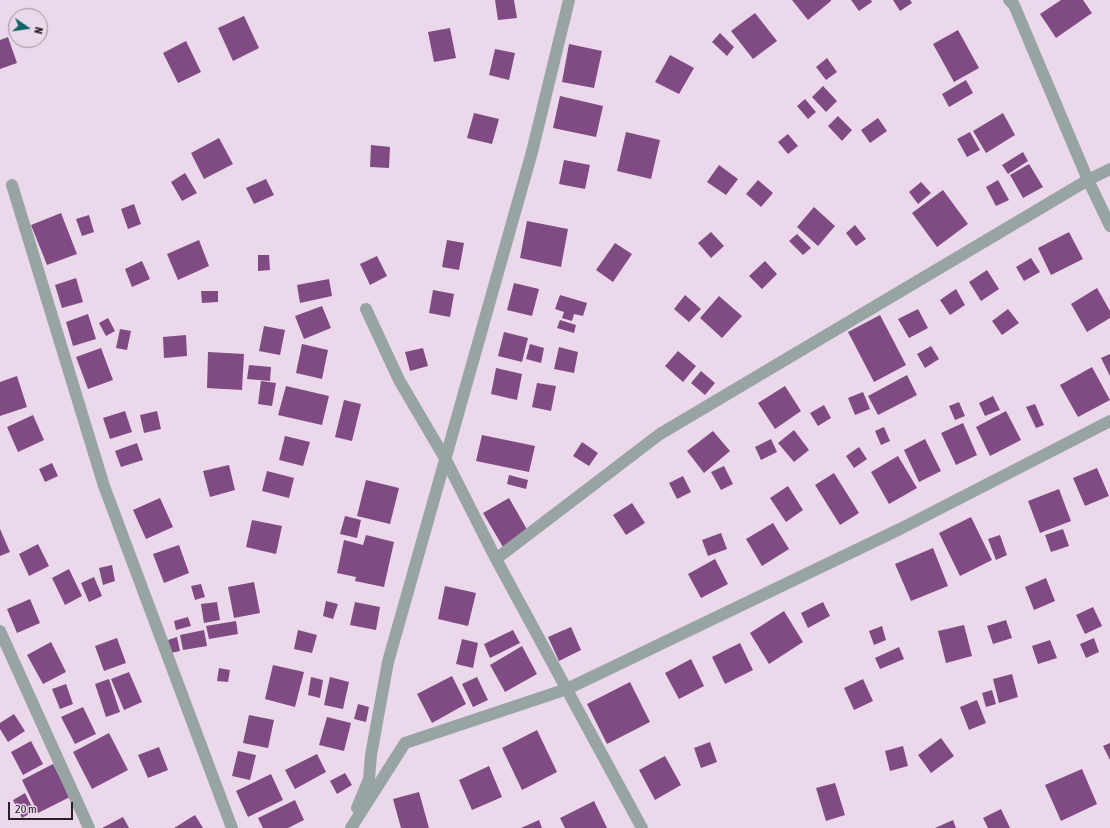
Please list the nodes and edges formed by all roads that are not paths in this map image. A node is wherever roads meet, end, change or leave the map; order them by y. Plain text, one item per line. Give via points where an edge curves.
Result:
1 (569, 0) edge
2 (1009, 0) edge
3 (1110, 170) edge
4 (1088, 180) junction
5 (12, 185) dead end
6 (1110, 226) edge
7 (366, 309) dead end
8 (1110, 421) edge
9 (446, 460) junction
10 (496, 559) junction
11 (0, 631) edge
12 (566, 689) junction
13 (89, 828) edge
14 (232, 828) edge
15 (348, 828) edge
16 (351, 828) edge
17 (642, 828) edge

1 - 9 street via 532,152
2 - 4 street via 1014,5
3 - 4 street
4 - 6 street
4 - 10 street via 660,434
5 - 14 street via 104,486
7 - 9 street via 399,380
8 - 12 street via 900,529
9 - 10 street
9 - 15 street via 388,662 369,779
10 - 12 street
11 - 13 street
12 - 16 street via 405,743
12 - 17 street

